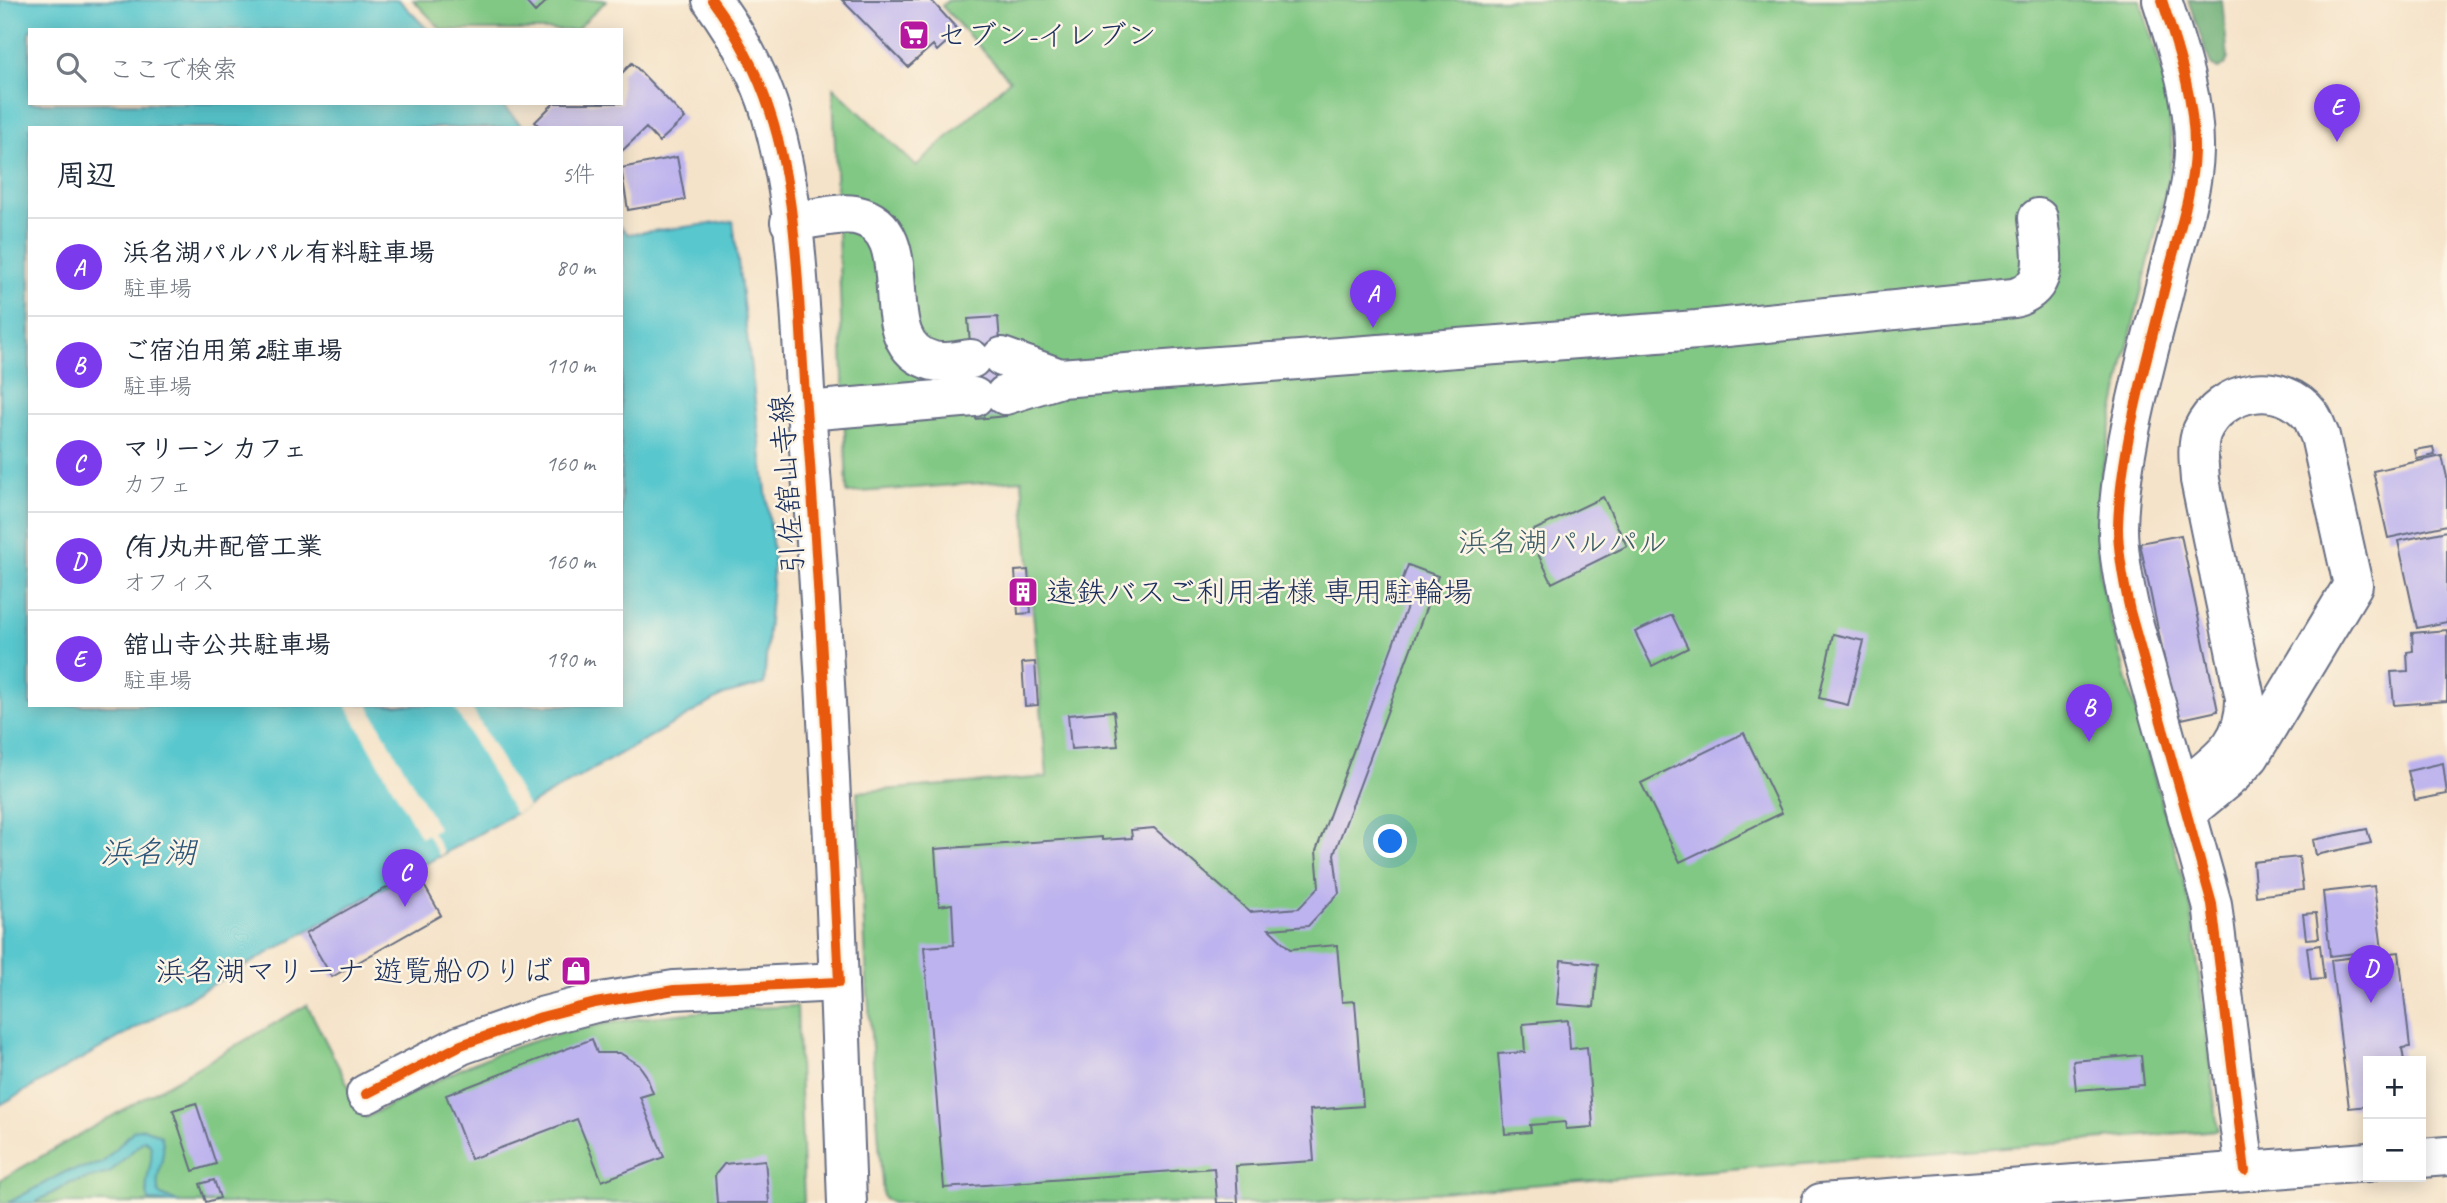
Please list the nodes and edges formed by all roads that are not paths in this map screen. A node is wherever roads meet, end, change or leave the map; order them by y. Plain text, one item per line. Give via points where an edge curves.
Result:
1 (712, 0) edge
2 (2162, 0) edge
3 (2038, 218) dead end
4 (790, 222) junction
5 (1060, 378) junction
6 (806, 411) junction
7 (2184, 802) junction
8 (839, 982) junction
9 (366, 1094) dead end
10 (2447, 1156) edge
11 (2426, 1158) edge
12 (2363, 1162) edge
13 (2245, 1171) junction
14 (1957, 1198) edge
15 (847, 1203) edge
16 (1821, 1203) edge

1 - 4 street, 引佐舘山寺線 via 750,61 771,112
2 - 7 street via 2188,84 2194,151 2190,186 2120,489 2118,530 2130,611
3 - 5 street via 2043,266 2039,281 2028,294 2014,298 1697,330
4 - 5 street via 853,215 878,227 892,250 900,324 905,338 924,358 936,362 987,358
4 - 6 street, 引佐舘山寺線
5 - 6 street via 990,396
6 - 8 street, 引佐舘山寺線 via 819,567
7 - 7 street via 2238,739 2245,719 2245,698 2200,480 2201,433 2213,414 2230,400 2250,392 2273,393 2294,401 2311,416 2320,436 2353,585 2250,756 2233,774
7 - 13 street via 2216,929
8 - 9 street via 674,990 595,1003 461,1045
8 - 15 street, 引佐舘山寺線
10 - 11 street
12 - 13 street
13 - 14 street
14 - 16 street

